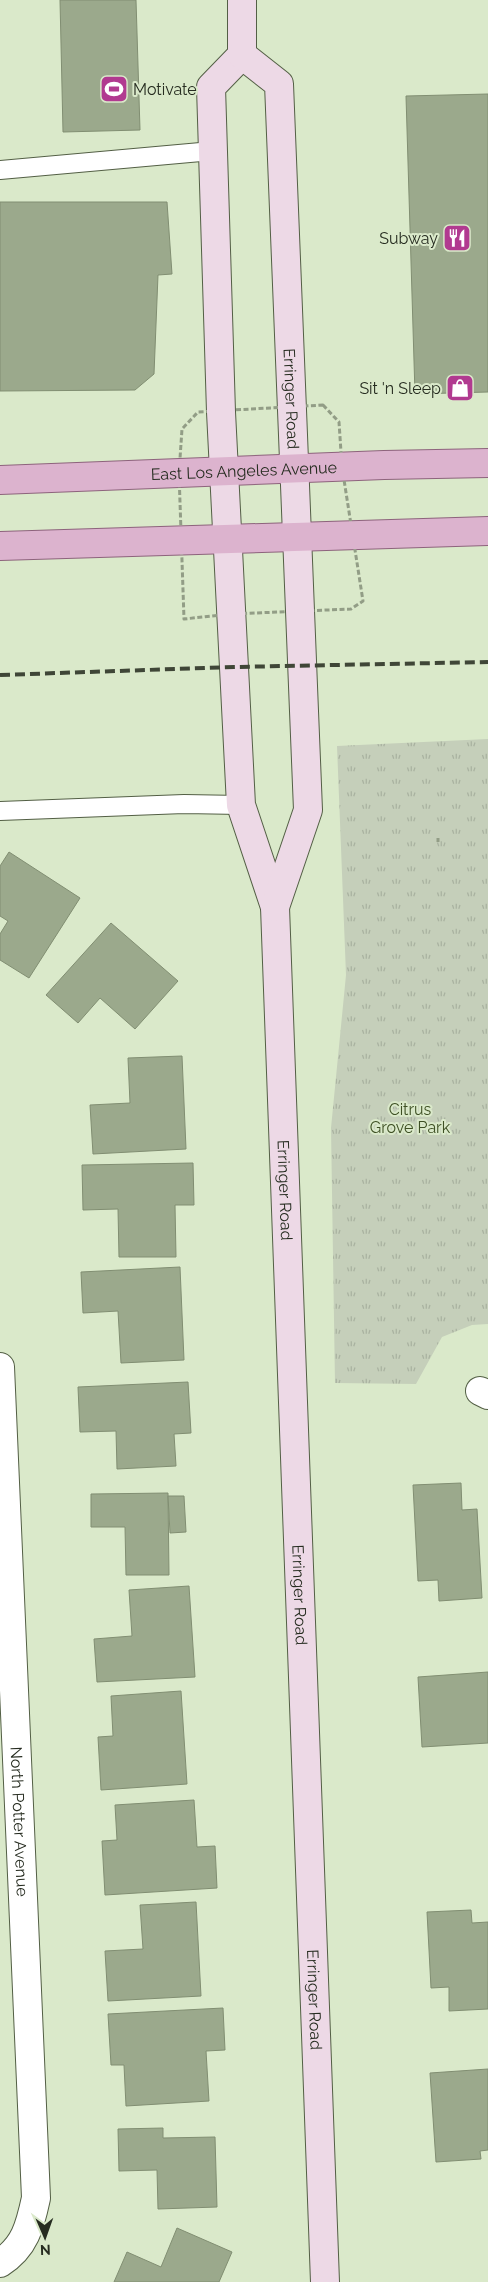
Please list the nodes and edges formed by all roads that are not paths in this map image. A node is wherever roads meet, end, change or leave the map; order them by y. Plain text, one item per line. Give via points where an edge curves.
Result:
1 (242, 0) edge
2 (242, 55) junction
3 (212, 151) junction
4 (0, 170) edge
5 (488, 463) edge
6 (294, 469) junction
7 (226, 471) junction
8 (0, 480) edge
9 (488, 531) edge
10 (297, 537) junction
11 (229, 538) junction
12 (0, 546) edge
13 (241, 806) junction
14 (0, 810) edge
15 (275, 907) junction
16 (0, 1367) edge
17 (0, 2263) edge
18 (325, 2282) edge

1 - 2 main road
2 - 3 main road, Erringer Road via 211,87
2 - 6 main road, Erringer Road via 279,84
3 - 4 lane
3 - 7 main road, Erringer Road
5 - 6 main road, East Los Angeles Avenue
6 - 7 main road, East Los Angeles Avenue
6 - 10 main road, Erringer Road
7 - 8 main road, East Los Angeles Avenue
7 - 11 main road, Erringer Road
9 - 10 main road
10 - 11 main road
10 - 15 main road, Erringer Road via 308,810
11 - 12 main road
11 - 13 main road, Erringer Road
13 - 14 lane via 184,804
13 - 15 main road, Erringer Road
15 - 18 main road, Erringer Road
16 - 17 street, North Potter Avenue via 36,2198 29,2229 12,2255

